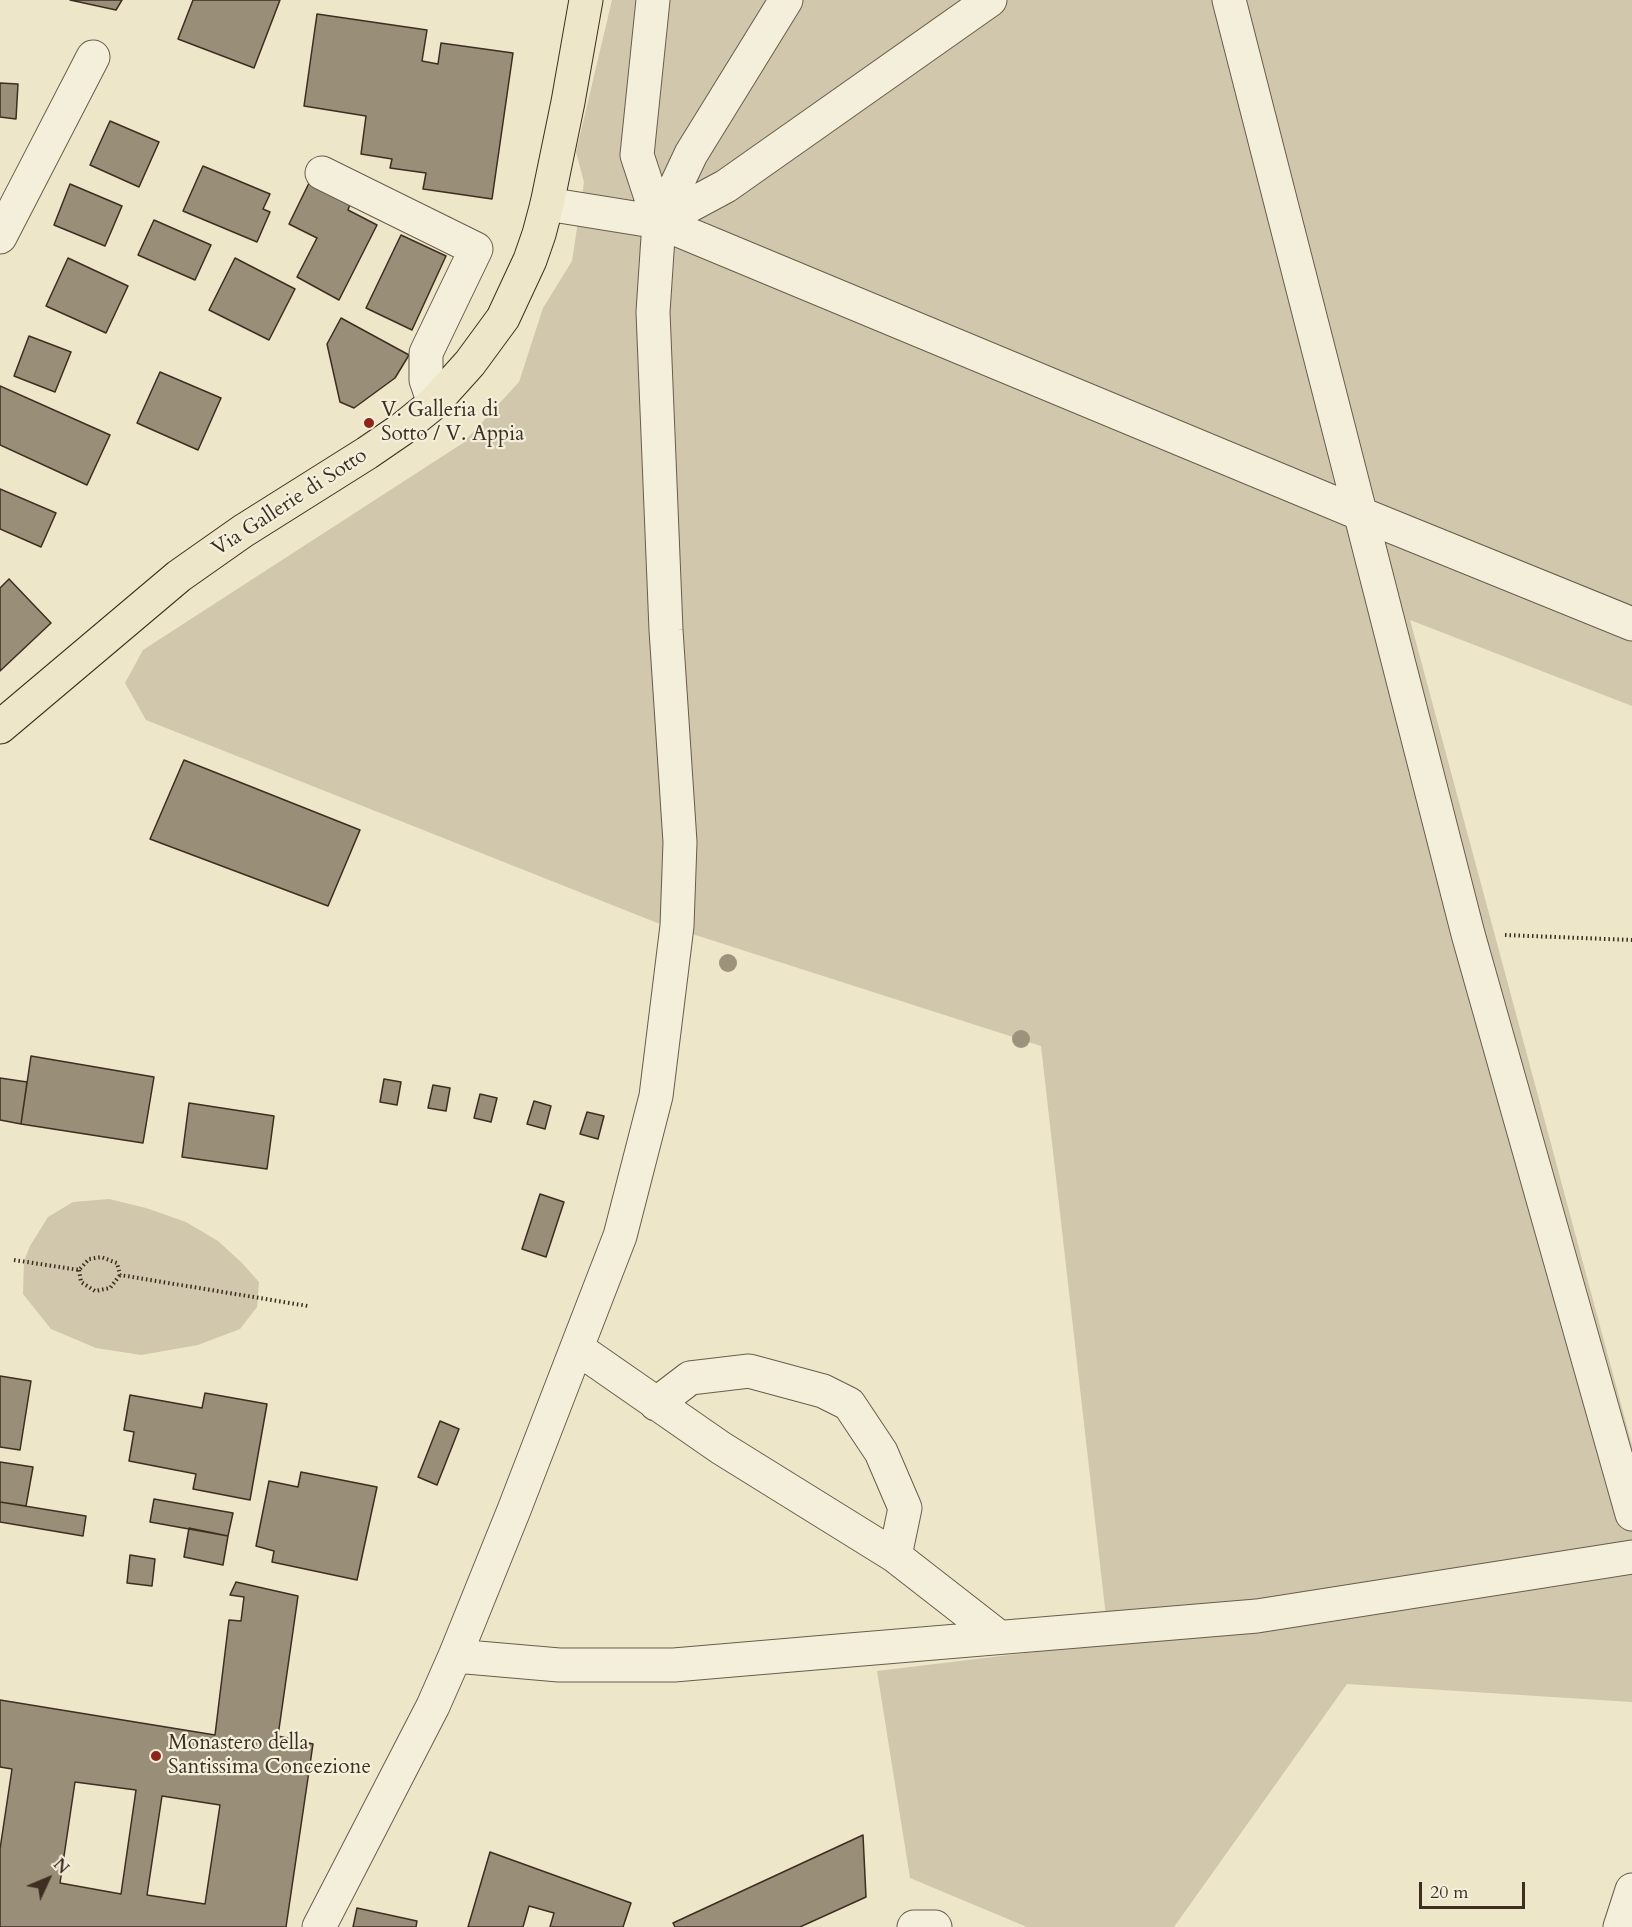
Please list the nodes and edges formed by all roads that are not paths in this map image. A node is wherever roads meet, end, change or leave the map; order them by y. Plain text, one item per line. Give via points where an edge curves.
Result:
1 (586, 0) edge
2 (653, 0) edge
3 (786, 0) edge
4 (990, 0) edge
5 (1229, 0) edge
6 (93, 57) dead end
7 (322, 173) dead end
8 (547, 204) junction
9 (659, 222) junction
10 (0, 237) edge
11 (434, 403) junction
12 (1361, 514) junction
13 (1632, 624) edge
14 (0, 727) edge
15 (577, 1348) junction
16 (656, 1404) junction
17 (1632, 1514) edge
18 (895, 1556) junction
19 (1632, 1557) edge
20 (999, 1637) junction
21 (455, 1656) junction
22 (1632, 1890) edge
23 (319, 1927) edge
24 (914, 1927) edge
25 (935, 1927) edge
26 (1620, 1927) edge

1 - 8 main road, Via Gallerie di Sotto
2 - 9 street via 636,155
3 - 9 street via 691,154
4 - 9 street via 726,186
5 - 12 street
6 - 10 street
7 - 11 street via 476,249 426,353 426,380
8 - 9 street
8 - 11 main road, Via Gallerie di Sotto via 530,260 503,318
9 - 12 street
9 - 15 street via 653,312 666,630 680,842 677,926 656,1096 620,1236
11 - 14 main road, Via Gallerie di Sotto via 367,453 180,576
12 - 13 street
12 - 17 street via 1468,934
15 - 16 street
15 - 21 street
16 - 18 street
16 - 18 street via 690,1377 749,1371 823,1390 849,1404 880,1452 905,1508
18 - 20 street
19 - 20 street via 1257,1616
20 - 21 street via 674,1665 559,1665
21 - 23 street
22 - 26 street
24 - 25 street

